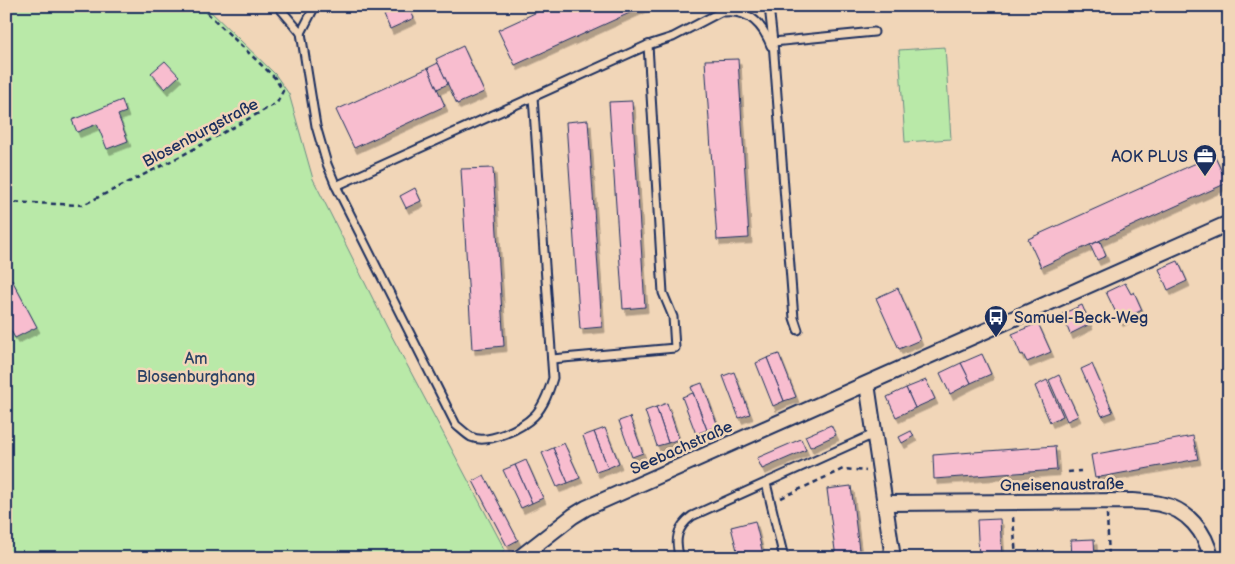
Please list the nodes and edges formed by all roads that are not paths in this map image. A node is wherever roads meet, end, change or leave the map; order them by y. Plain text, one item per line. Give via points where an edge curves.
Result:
1 (278, 6) edge
2 (315, 6) edge
3 (732, 6) edge
4 (768, 6) edge
5 (719, 12) junction
6 (874, 32) dead end
7 (301, 33) junction
8 (773, 42) junction
9 (648, 45) junction
10 (774, 54) junction
11 (533, 97) junction
12 (336, 186) junction
13 (1229, 223) edge
14 (798, 330) dead end
15 (552, 360) junction
16 (867, 384) junction
17 (875, 433) junction
18 (766, 483) junction
19 (886, 503) junction
20 (519, 558) edge
21 (680, 558) edge
22 (784, 558) edge
23 (893, 558) edge
24 (1211, 558) edge

1 - 7 lane
2 - 7 lane
3 - 5 lane
4 - 8 lane
5 - 9 lane via 673,37
5 - 10 lane via 732,11 752,17 765,32
6 - 8 lane
7 - 12 lane via 316,126
8 - 10 lane
9 - 11 lane
9 - 15 lane via 663,293 673,317 675,348
10 - 14 lane via 792,306
11 - 12 lane
11 - 15 lane
12 - 15 lane via 456,425 472,438 492,439 518,428 534,416 546,398 553,378
13 - 16 street
16 - 17 street
16 - 20 street, Seebachstraße via 593,504 572,516
17 - 18 lane
17 - 19 street
18 - 21 lane via 684,522 677,532
18 - 22 lane
19 - 23 street
19 - 24 street, Gneisenaustraße via 1132,501 1162,504 1192,520 1203,535

